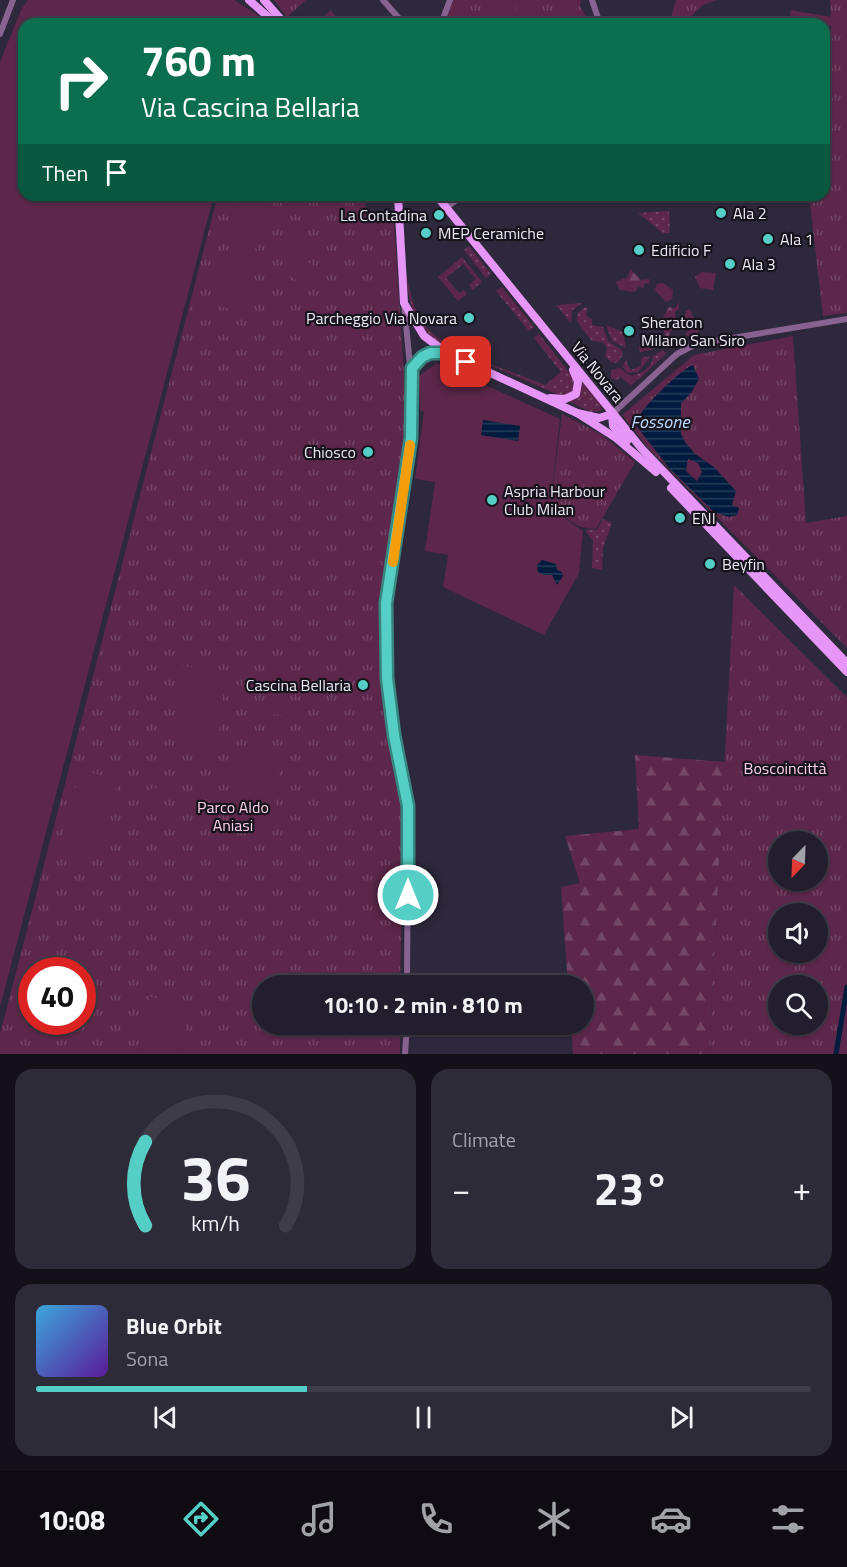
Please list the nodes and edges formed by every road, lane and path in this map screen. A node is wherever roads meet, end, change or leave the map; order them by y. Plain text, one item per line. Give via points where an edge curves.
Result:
1 (13, 0) edge
2 (249, 0) edge
3 (383, 0) edge
4 (450, 0) edge
5 (592, 0) edge
6 (261, 3) edge
7 (272, 18) edge
8 (278, 18) edge
9 (399, 18) edge
10 (443, 18) edge
11 (598, 18) edge
12 (0, 34) edge
13 (398, 201) edge
14 (442, 201) edge
15 (455, 201) edge
16 (447, 207) junction
17 (404, 303) junction
18 (847, 319) edge
19 (561, 352) junction
20 (447, 353) junction
21 (411, 376) junction
22 (543, 398) junction
23 (577, 413) junction
24 (612, 414) junction
25 (646, 462) junction
26 (847, 663) edge
27 (847, 672) edge
28 (407, 975) edge
29 (406, 1035) edge
30 (405, 1054) edge

1 - 12 street
2 - 6 main road
3 - 9 street
4 - 10 street
5 - 11 street
6 - 7 main road
6 - 8 main road
13 - 17 main road
14 - 16 main road, Via Novara
15 - 16 street
16 - 19 main road, Via Novara
17 - 20 main road via 424,336
17 - 21 street
18 - 24 street via 696,344 677,354
19 - 22 main road via 577,378 577,392 565,399
19 - 24 main road, Via Novara
20 - 21 street via 422,357 414,364
20 - 22 main road
21 - 28 street via 411,438 386,603 385,645 394,735 408,806
22 - 23 main road
23 - 24 main road via 599,418
23 - 25 main road
24 - 25 main road via 613,426
24 - 26 main road, Via Novara
25 - 27 main road
29 - 30 street

